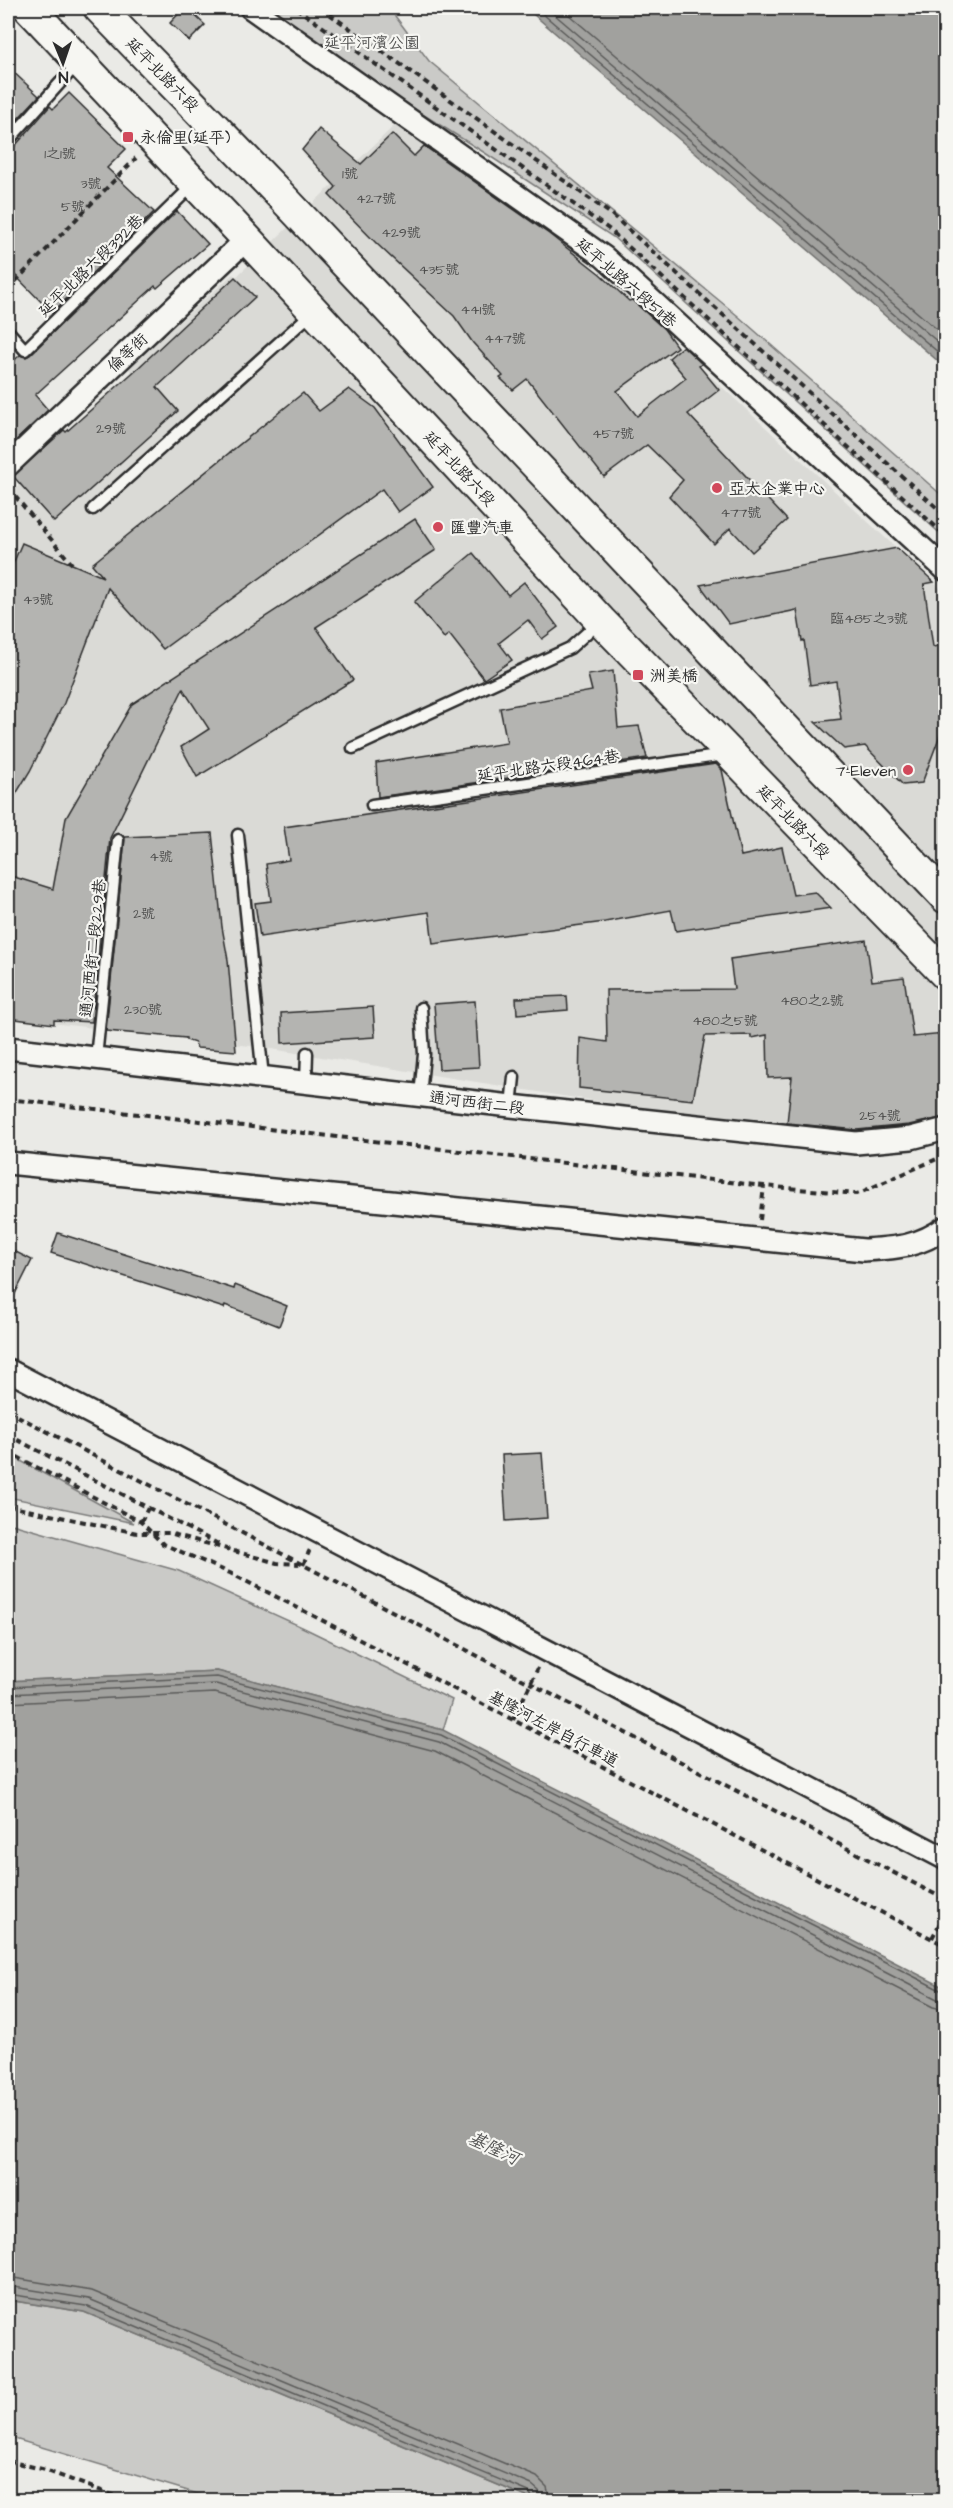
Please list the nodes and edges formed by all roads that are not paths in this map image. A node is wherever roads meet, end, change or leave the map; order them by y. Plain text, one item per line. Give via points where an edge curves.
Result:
1 (29, 8) edge
2 (99, 8) edge
3 (250, 8) edge
4 (80, 61) junction
5 (8, 141) edge
6 (194, 184) junction
7 (247, 239) junction
8 (315, 311) junction
9 (8, 331) edge
10 (8, 465) edge
11 (93, 509) dead end
12 (945, 570) edge
13 (601, 621) junction
14 (353, 748) dead end
15 (729, 754) junction
16 (372, 805) dead end
17 (238, 835) dead end
18 (118, 840) dead end
19 (945, 898) edge
20 (945, 975) edge
21 (421, 1008) dead end
22 (8, 1047) edge
23 (307, 1053) dead end
24 (96, 1058) junction
25 (263, 1077) junction
26 (514, 1077) dead end
27 (306, 1083) junction
28 (420, 1096) junction
29 (511, 1106) junction
30 (945, 1130) edge
31 (8, 1163) edge
32 (945, 1227) edge
33 (8, 1370) edge
34 (945, 1859) edge

1 - 4 main road, 延平北路六段
2 - 19 main road, 延平北路六段
3 - 12 street, 延平北路六段511巷 via 604,257
4 - 5 lane
4 - 6 main road, 延平北路六段
6 - 7 main road, 延平北路六段
6 - 9 lane, 延平北路六段392巷 via 26,350
7 - 8 main road, 延平北路六段
7 - 10 street, 倫等街
8 - 11 lane
8 - 13 main road, 延平北路六段
13 - 14 lane via 570,648
13 - 15 main road, 延平北路六段
15 - 16 lane, 延平北路六段464巷
15 - 20 main road, 延平北路六段
17 - 25 lane
18 - 24 lane, 通河西街二段229巷
21 - 28 lane via 424,1054
22 - 24 street, 通河西街二段
23 - 27 lane
24 - 25 street, 通河西街二段
25 - 27 street, 通河西街二段
26 - 29 lane
27 - 28 street, 通河西街二段
28 - 29 street, 通河西街二段
29 - 30 street, 通河西街二段 via 856,1143 911,1138
31 - 32 street via 864,1250 902,1248 930,1239
33 - 34 street

